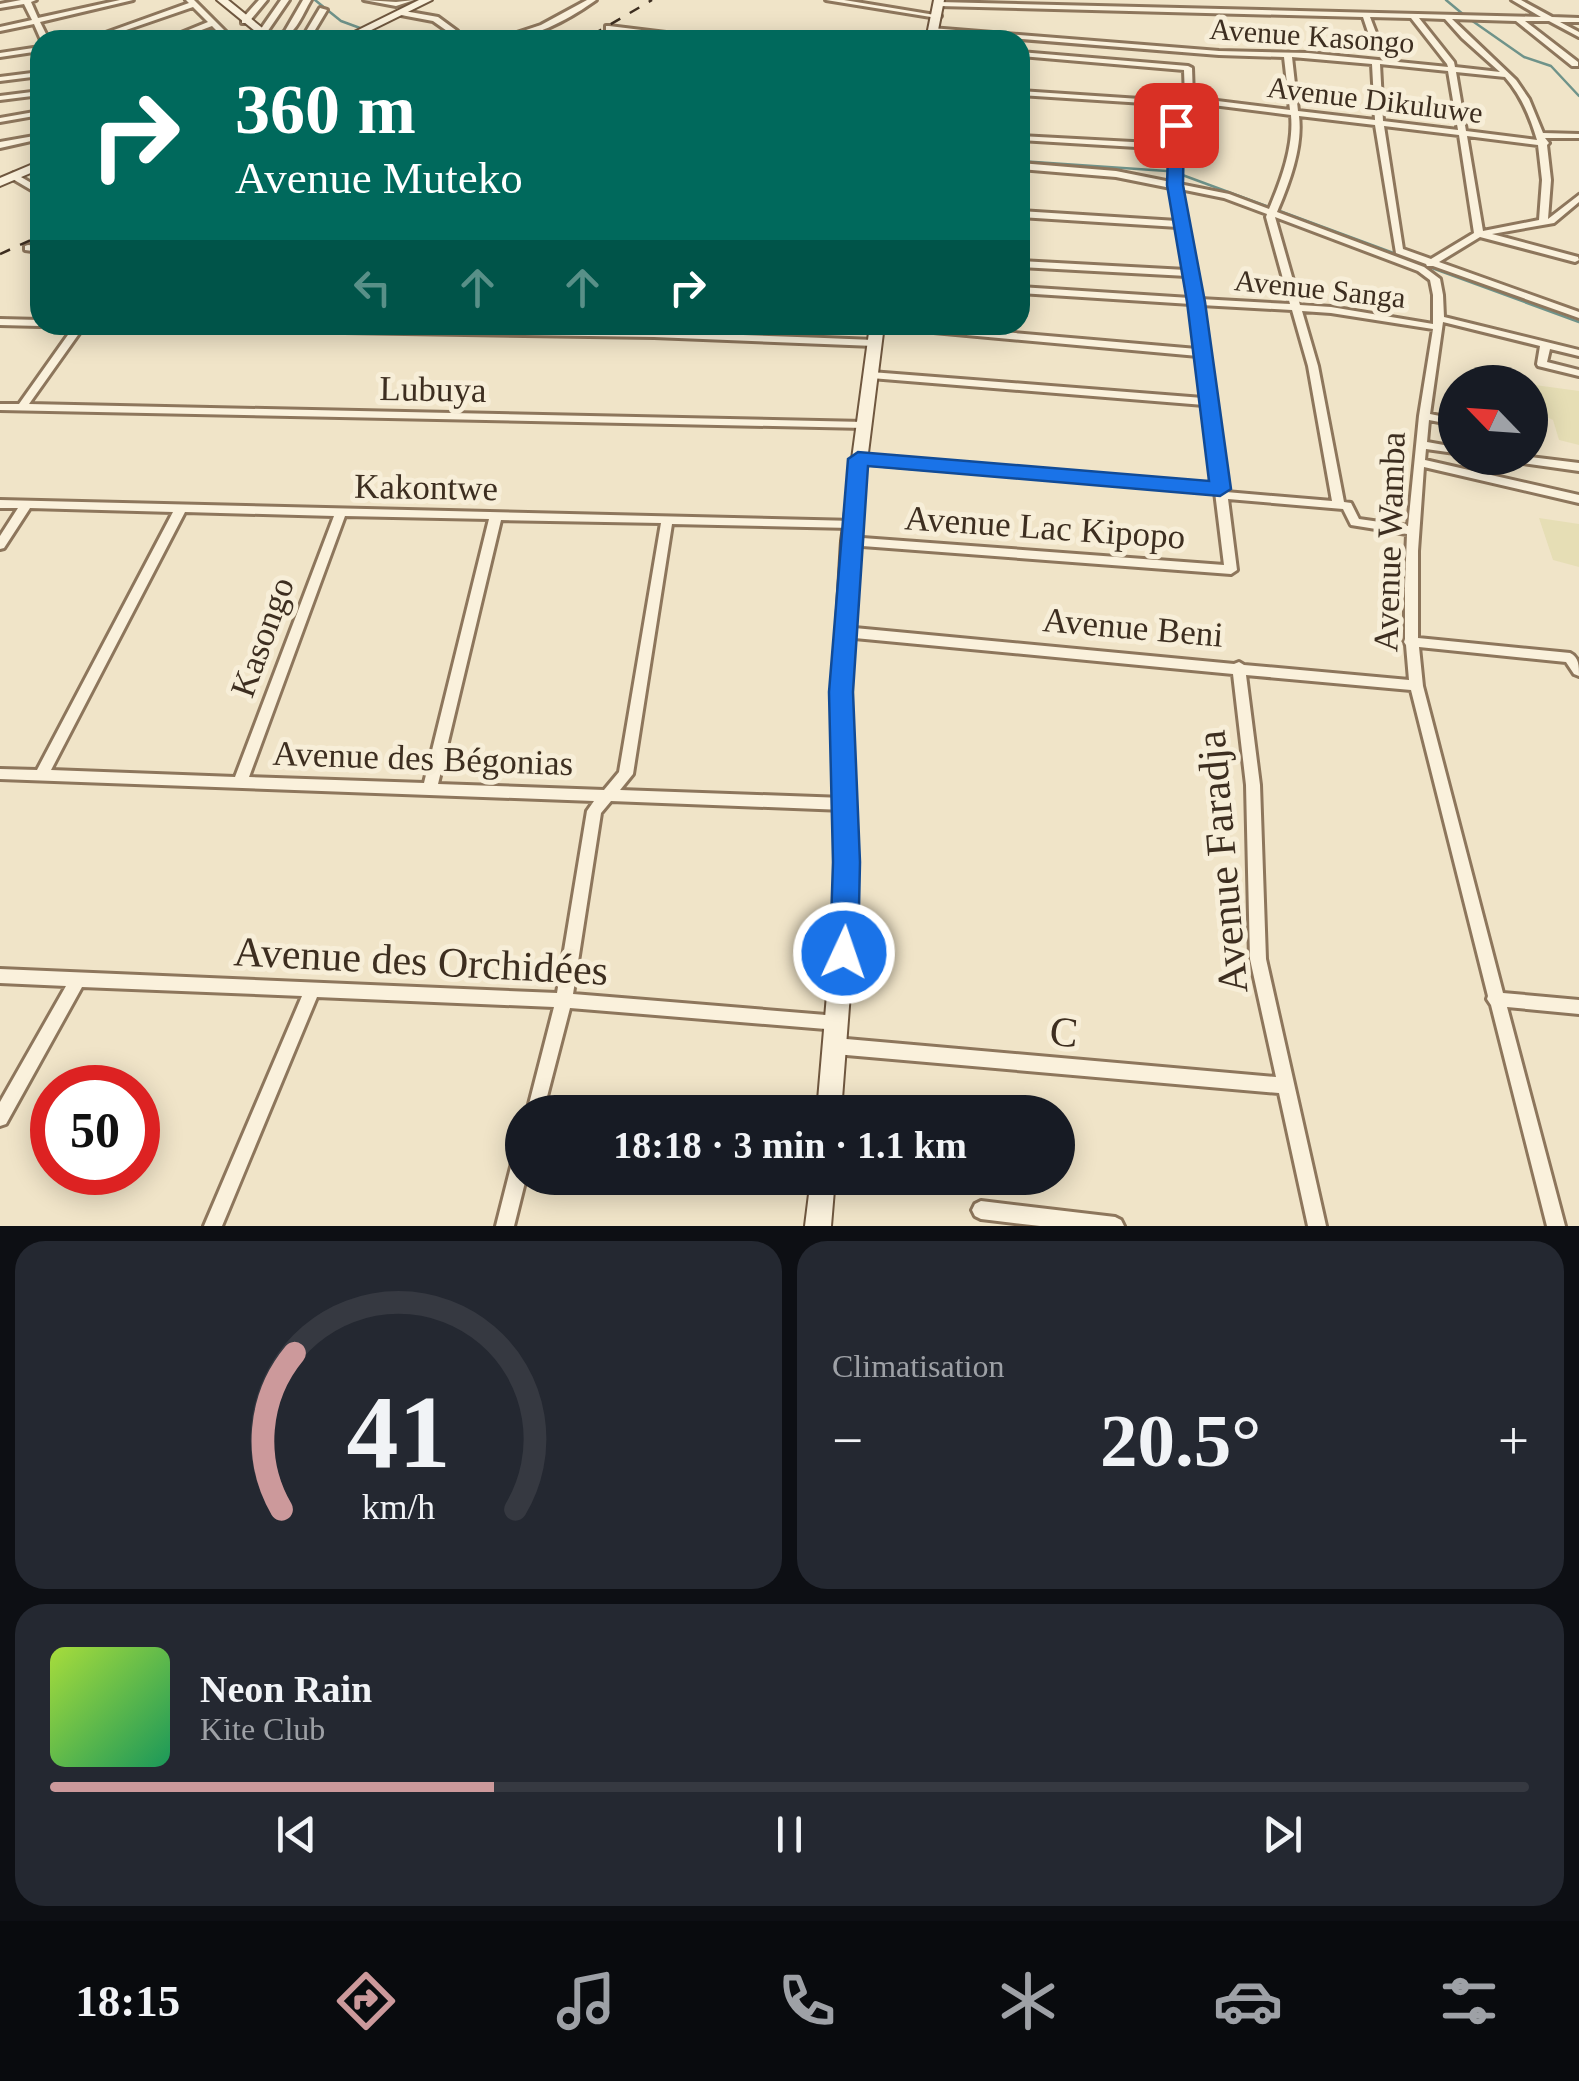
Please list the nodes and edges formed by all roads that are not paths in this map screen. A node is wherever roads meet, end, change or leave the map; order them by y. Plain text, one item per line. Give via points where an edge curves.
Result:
1 (29, 0) edge
2 (129, 0) edge
3 (263, 0) edge
4 (285, 0) edge
5 (306, 0) edge
6 (368, 0) edge
7 (410, 0) edge
8 (427, 0) edge
9 (592, 0) edge
10 (830, 0) edge
11 (1140, 0) edge
12 (1239, 0) edge
13 (1336, 0) edge
14 (1516, 0) edge
15 (225, 1) edge
16 (192, 2) edge
17 (939, 2) edge
18 (1039, 4) edge
19 (0, 6) edge
20 (324, 10) dead end
21 (1140, 10) junction
22 (404, 13) junction
23 (1244, 13) junction
24 (1343, 15) junction
25 (937, 16) junction
26 (1366, 16) junction
27 (1414, 17) junction
28 (1447, 17) junction
29 (1518, 19) junction
30 (1550, 19) junction
31 (245, 20) junction
32 (1579, 20) edge
33 (36, 22) junction
34 (213, 23) junction
35 (610, 28) dead end
36 (0, 29) edge
37 (40, 30) edge
38 (117, 30) edge
39 (194, 30) edge
40 (220, 30) edge
41 (259, 30) edge
42 (263, 30) edge
43 (289, 30) edge
44 (311, 30) edge
45 (365, 30) edge
46 (451, 30) edge
47 (531, 30) edge
48 (624, 30) edge
49 (933, 30) edge
50 (1579, 34) edge
51 (1374, 38) dead end
52 (1030, 39) edge
53 (30, 50) edge
54 (0, 55) edge
55 (1288, 57) junction
56 (1030, 59) edge
57 (1376, 62) junction
58 (1575, 64) dead end
59 (1452, 70) junction
60 (30, 75) edge
61 (1508, 75) junction
62 (0, 79) edge
63 (1030, 93) edge
64 (30, 94) edge
65 (0, 98) edge
66 (1184, 101) junction
67 (1296, 113) junction
68 (30, 114) edge
69 (0, 120) edge
70 (1379, 124) junction
71 (1466, 134) junction
72 (1579, 136) edge
73 (30, 139) edge
74 (1030, 139) edge
75 (1544, 139) junction
76 (1059, 140) junction
77 (0, 145) edge
78 (1174, 147) junction
79 (1060, 156) dead end
80 (1030, 167) edge
81 (30, 169) edge
82 (14, 176) junction
83 (0, 182) edge
84 (1175, 185) junction
85 (30, 186) edge
86 (1579, 198) edge
87 (1272, 209) junction
88 (1030, 215) edge
89 (1542, 223) junction
90 (1181, 224) junction
91 (1478, 234) junction
92 (1575, 259) dead end
93 (1030, 265) edge
94 (1426, 266) junction
95 (1189, 273) junction
96 (1030, 291) edge
97 (1196, 302) junction
98 (1297, 308) junction
99 (1579, 316) edge
100 (0, 322) edge
101 (1436, 323) junction
102 (30, 324) edge
103 (73, 335) edge
104 (876, 335) edge
105 (1002, 335) edge
106 (1545, 346) junction
107 (1203, 353) junction
108 (1579, 354) edge
109 (1579, 373) edge
110 (870, 374) junction
111 (1210, 402) junction
112 (0, 406) edge
113 (22, 407) junction
114 (1424, 416) junction
115 (1438, 419) edge
116 (864, 424) junction
117 (1422, 445) junction
118 (1438, 447) edge
119 (858, 459) junction
120 (1421, 463) junction
121 (1548, 464) edge
122 (1579, 468) edge
123 (1221, 492) junction
124 (1579, 499) edge
125 (0, 504) edge
126 (26, 504) junction
127 (1339, 506) junction
128 (180, 510) junction
129 (340, 514) junction
130 (496, 516) junction
131 (666, 520) junction
132 (1415, 531) junction
133 (850, 533) junction
134 (0, 545) edge
135 (844, 632) junction
136 (1410, 642) junction
137 (1238, 667) junction
138 (1579, 671) edge
139 (1416, 686) junction
140 (0, 774) edge
141 (41, 776) junction
142 (240, 782) junction
143 (430, 786) junction
144 (604, 794) junction
145 (844, 804) junction
146 (0, 976) edge
147 (76, 981) junction
148 (314, 988) junction
149 (564, 1000) junction
150 (1496, 1000) junction
151 (1579, 1007) edge
152 (838, 1022) junction
153 (835, 1046) junction
154 (1287, 1086) junction
155 (539, 1095) edge
156 (831, 1095) edge
157 (0, 1118) edge
158 (513, 1195) edge
159 (821, 1195) edge
160 (981, 1210) dead end
161 (212, 1226) edge
162 (505, 1226) edge
163 (818, 1226) edge
164 (1115, 1226) edge
165 (1317, 1226) edge
166 (1556, 1226) edge

1 - 19 street
1 - 33 street
2 - 33 street
3 - 31 street
4 - 42 street
5 - 43 street
6 - 7 street
8 - 22 main road
9 - 47 street
10 - 25 street
11 - 21 street
12 - 23 street
13 - 24 street
14 - 30 street
15 - 31 main road
16 - 34 street
16 - 38 street
17 - 18 street
17 - 25 main road
18 - 21 street
20 - 44 street
21 - 23 street
22 - 45 main road
22 - 46 street
23 - 24 street
24 - 26 street
25 - 49 main road
26 - 27 street
26 - 51 street
27 - 28 street
27 - 59 street
28 - 29 street
28 - 61 street
29 - 30 street
29 - 58 street
30 - 32 street
30 - 50 street
31 - 41 main road
33 - 36 street
33 - 37 street
34 - 39 street
34 - 40 street
35 - 48 street
52 - 55 street, Avenue Kasongo
53 - 54 street
55 - 57 street, Avenue Kasongo
55 - 67 street
56 - 66 street via 1188,68
57 - 59 street, Avenue Kasongo
57 - 70 street
59 - 61 street, Avenue Kasongo
59 - 71 street
60 - 62 street
61 - 75 street
63 - 66 street, Avenue Dikuluwe
64 - 65 street
66 - 67 street, Avenue Dikuluwe
66 - 78 street
67 - 70 street, Avenue Dikuluwe
67 - 87 street via 1286,180
68 - 69 street
70 - 71 street, Avenue Dikuluwe
70 - 94 street via 1400,251
71 - 75 street, Avenue Dikuluwe
71 - 91 street
72 - 75 street, Avenue Dikuluwe
73 - 77 street
74 - 76 street
75 - 89 street via 1548,184
76 - 78 street
76 - 79 street
78 - 84 street
80 - 84 street
81 - 82 main road
82 - 83 main road
82 - 85 street
84 - 87 street
84 - 90 street
86 - 89 street
87 - 94 street
87 - 98 street
88 - 90 street
89 - 91 street
90 - 95 street
91 - 92 street
91 - 94 street
93 - 95 street
94 - 99 street
94 - 101 street, Avenue Wamba via 1437,284
95 - 97 street
96 - 97 street, Avenue Sanga
97 - 98 street, Avenue Sanga
97 - 107 street
98 - 101 street, Avenue Sanga
98 - 127 street
100 - 102 street
101 - 106 street, Avenue Sanga
101 - 114 street, Avenue Wamba
103 - 113 street
104 - 110 main road
105 - 107 street
106 - 108 street, Avenue Sanga
106 - 109 street via 1542,364
107 - 111 street
110 - 111 street
110 - 116 main road
111 - 123 street
112 - 113 street, Lubuya
113 - 116 street, Lubuya
114 - 115 street
114 - 117 street, Avenue Wamba
116 - 119 main road
117 - 118 street
117 - 120 street, Avenue Wamba
119 - 123 street
119 - 133 main road
120 - 124 street
120 - 132 street, Avenue Wamba
121 - 122 street
123 - 127 street
123 - 133 street, Avenue Lac Kipopo via 1228,570
125 - 126 street, Kakontwe
126 - 128 street, Kakontwe
126 - 134 street
127 - 132 street via 1349,506 1355,522
128 - 129 street, Kakontwe
128 - 141 street
129 - 130 street, Kakontwe
129 - 142 street, Kasongo
130 - 131 street, Kakontwe
130 - 143 street
131 - 133 street, Kakontwe
131 - 144 street via 626,774
132 - 136 street, Avenue Wamba
133 - 135 main road
135 - 137 street, Avenue Beni
135 - 145 main road
136 - 138 street via 1570,658
136 - 139 street, Avenue Wamba
137 - 139 street, Avenue Beni
137 - 154 street, Avenue Faradja via 1253,785 1258,960
139 - 150 street, Avenue Wamba
140 - 141 street, Avenue des Bégonias
141 - 142 street, Avenue des Bégonias
142 - 143 street, Avenue des Bégonias
143 - 144 street, Avenue des Bégonias
144 - 145 street, Avenue des Bégonias
144 - 149 street via 594,812
145 - 152 main road
146 - 147 street, Avenue des Orchidées
147 - 148 street, Avenue des Orchidées
147 - 157 street
148 - 149 street, Avenue des Orchidées
148 - 161 street
149 - 152 street, Avenue des Orchidées
149 - 155 street
150 - 151 street
150 - 166 street, Avenue Wamba
152 - 153 main road
153 - 154 street, C
153 - 156 main road
154 - 165 street, Avenue Faradja
158 - 162 street
159 - 163 main road
160 - 164 street

